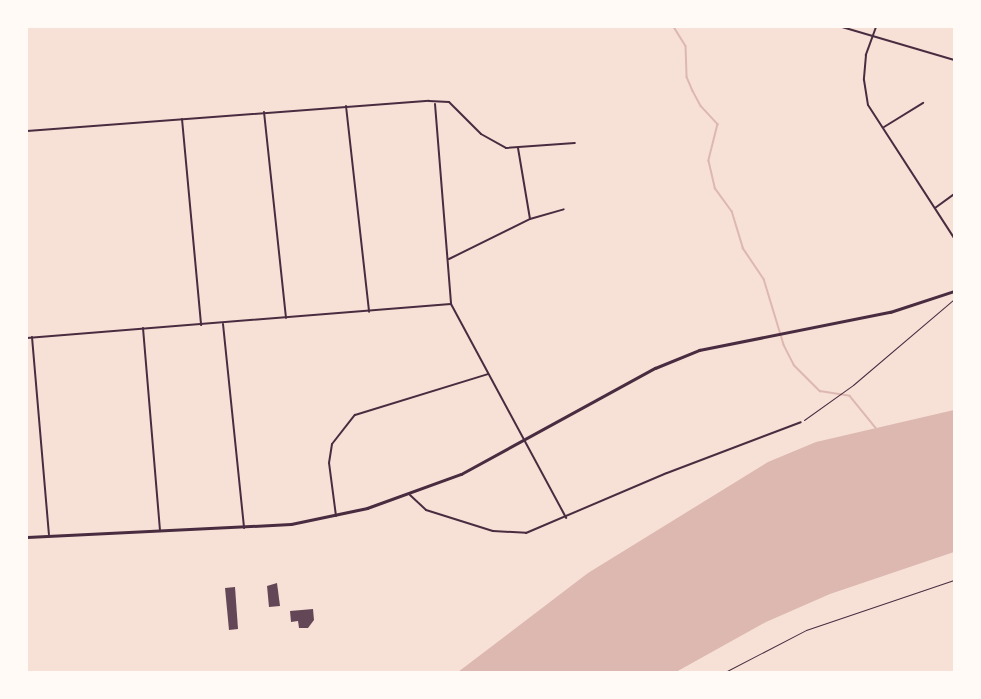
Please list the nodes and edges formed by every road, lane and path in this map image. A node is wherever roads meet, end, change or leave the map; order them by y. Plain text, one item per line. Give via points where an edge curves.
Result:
1 (842, 27) edge
2 (876, 27) edge
3 (872, 35) junction
4 (954, 60) edge
5 (435, 104) junction
6 (923, 104) dead end
7 (346, 105) junction
8 (264, 112) junction
9 (182, 118) junction
10 (884, 127) junction
11 (27, 131) edge
12 (575, 143) dead end
13 (518, 148) junction
14 (954, 195) edge
15 (935, 208) junction
16 (564, 210) dead end
17 (530, 219) junction
18 (954, 238) edge
19 (448, 259) junction
20 (954, 291) edge
21 (954, 299) edge
22 (451, 304) junction
23 (369, 312) junction
24 (286, 318) junction
25 (223, 324) junction
26 (201, 325) junction
27 (143, 328) junction
28 (32, 337) junction
29 (27, 338) edge
30 (488, 374) junction
31 (801, 422) joint
32 (524, 440) junction
33 (410, 495) junction
34 (336, 516) junction
35 (566, 518) junction
36 (244, 528) junction
37 (160, 531) junction
38 (49, 534) junction
39 (27, 537) edge
40 (954, 580) edge
41 (725, 672) edge

1 - 3 street
2 - 3 street
3 - 4 street
3 - 10 street via 864,81 868,105
5 - 7 street
5 - 13 street via 449,102 481,134 506,148
5 - 19 street
6 - 10 street
7 - 8 street
7 - 23 street
8 - 9 street
8 - 24 street
9 - 11 street
9 - 26 street
10 - 15 street
12 - 13 street
13 - 17 street
14 - 15 street
15 - 18 street
16 - 17 street
17 - 19 street
19 - 22 street
20 - 32 street via 890,312 742,339 655,368
21 - 31 path via 832,402
22 - 23 street
22 - 30 street
23 - 24 street
24 - 25 street
25 - 26 street
25 - 36 street
26 - 27 street
27 - 28 street
27 - 37 street
28 - 29 street
28 - 38 street
30 - 32 street
30 - 34 street via 356,415 332,444 329,463
31 - 35 street via 667,472
32 - 33 street
32 - 35 street
33 - 34 street
33 - 35 street via 426,510 493,531 526,533
34 - 36 street
36 - 37 street
37 - 38 street
38 - 39 street
40 - 41 path via 806,630

